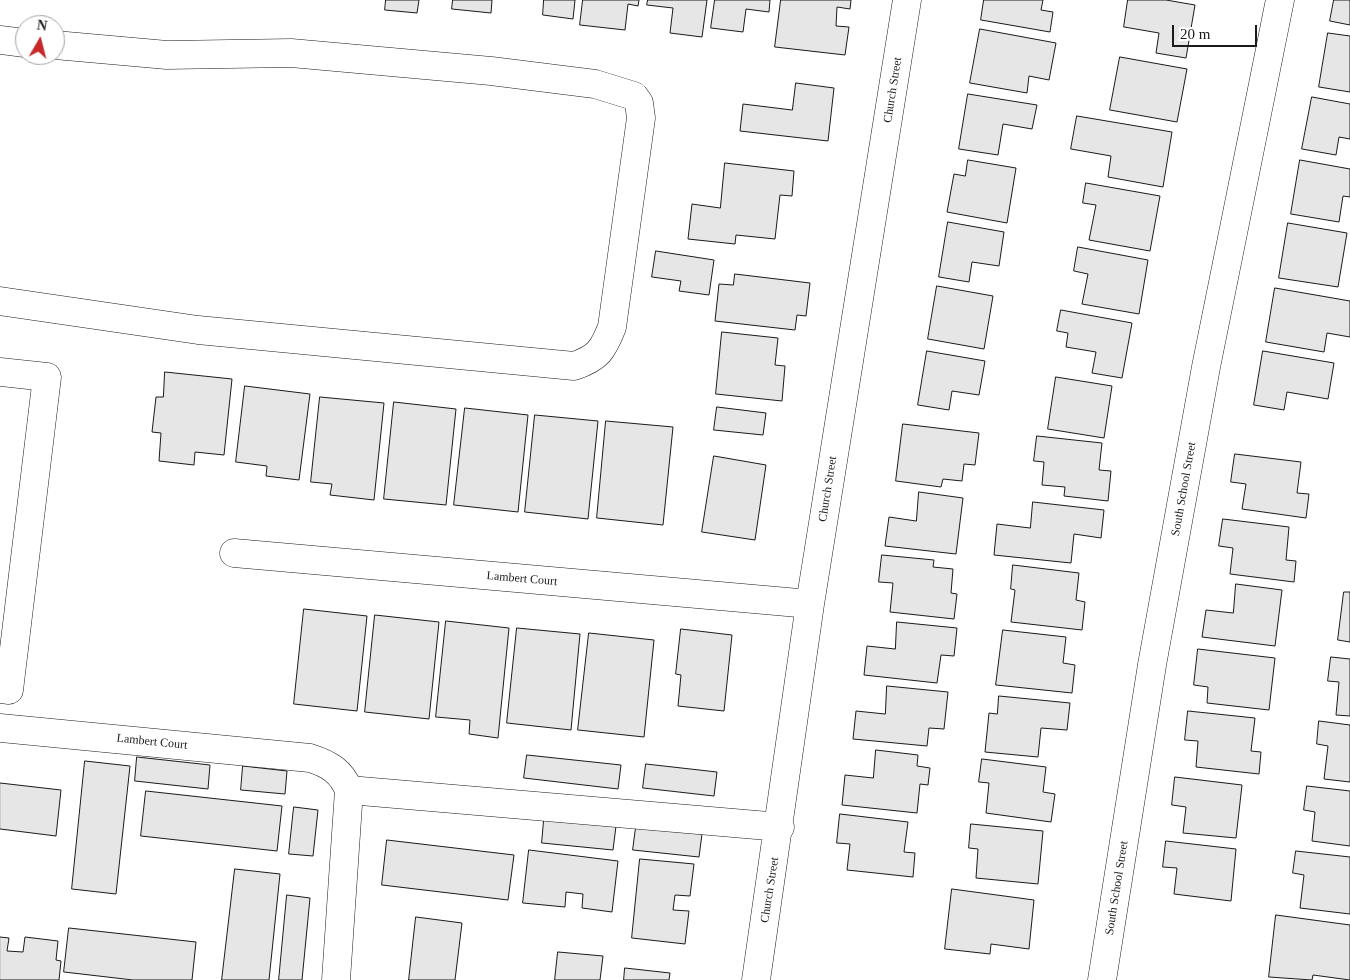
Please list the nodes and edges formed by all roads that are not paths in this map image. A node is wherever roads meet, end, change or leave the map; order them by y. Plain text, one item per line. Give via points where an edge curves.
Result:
1 (907, 0) edge
2 (1280, 0) edge
3 (0, 40) edge
4 (15, 42) edge
5 (65, 46) edge
6 (0, 301) edge
7 (0, 372) edge
8 (234, 553) dead end
9 (810, 604) junction
10 (0, 689) edge
11 (0, 728) edge
12 (349, 790) junction
13 (780, 827) junction
14 (336, 980) edge
15 (756, 980) edge
16 (1102, 980) edge

1 - 9 street, Church Street
2 - 16 street, South School Street via 1206,367 1155,646
3 - 4 street
5 - 6 street via 167,55 291,53 595,84 634,96 639,103 641,118 612,326 606,343 593,359 574,366 198,330
7 - 10 street via 47,377 9,690
8 - 9 street, Lambert Court
9 - 13 street, Church Street
11 - 12 street, Lambert Court via 310,758 331,765 345,780
12 - 13 street
12 - 14 street
13 - 15 street, Church Street

